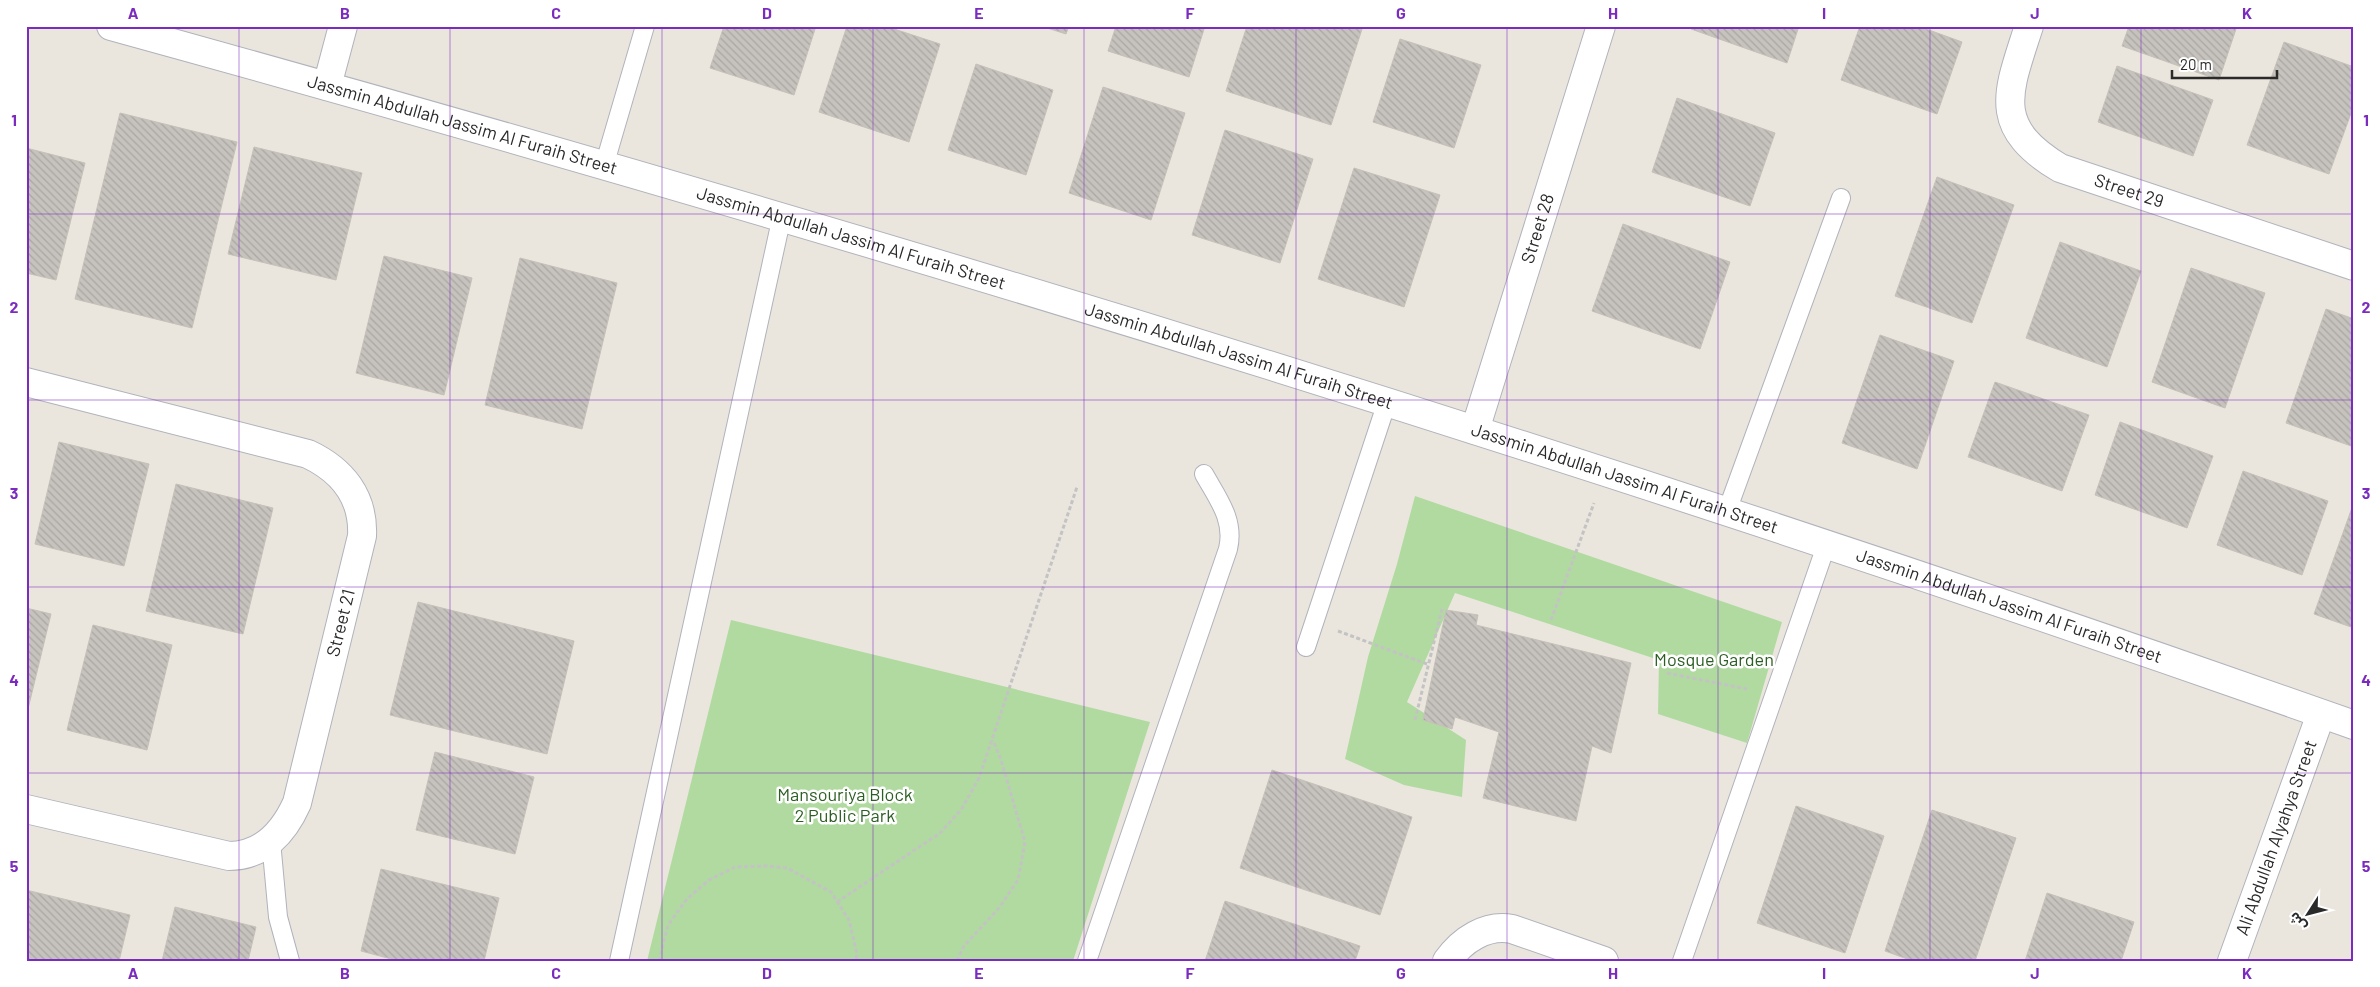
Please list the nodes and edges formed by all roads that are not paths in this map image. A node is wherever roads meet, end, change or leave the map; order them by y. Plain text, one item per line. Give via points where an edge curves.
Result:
1 (111, 26) edge
2 (343, 26) edge
3 (645, 26) edge
4 (1600, 26) edge
5 (2029, 26) edge
6 (327, 86) junction
7 (604, 166) junction
8 (1841, 198) dead end
9 (782, 216) junction
10 (2354, 266) edge
11 (26, 382) edge
12 (1387, 402) junction
13 (1475, 430) junction
14 (1204, 474) dead end
15 (1727, 511) junction
16 (1827, 544) junction
17 (1306, 648) dead end
18 (2321, 714) junction
19 (2354, 725) edge
20 (26, 809) edge
21 (271, 841) junction
22 (290, 961) edge
23 (618, 961) edge
24 (1087, 961) edge
25 (1447, 961) edge
26 (1604, 961) edge
27 (1682, 961) edge
28 (2232, 961) edge

1 - 6 street, Jassmin Abdullah Jassim Al Furaih Street
2 - 6 street
3 - 7 lane
4 - 13 street, Street 28
5 - 10 street, Street 29 via 2012,80 2009,108 2022,138 2044,158 2060,168
6 - 7 street, Jassmin Abdullah Jassim Al Furaih Street
7 - 9 street, Jassmin Abdullah Jassim Al Furaih Street
8 - 15 lane
9 - 12 street, Jassmin Abdullah Jassim Al Furaih Street
9 - 23 lane
11 - 21 street, Street 21 via 308,454 340,474 356,499 363,522 362,536 298,802 286,824
12 - 13 street, Jassmin Abdullah Jassim Al Furaih Street
12 - 17 lane
13 - 15 street, Jassmin Abdullah Jassim Al Furaih Street
14 - 24 lane via 1228,520 1231,538
15 - 16 street, Jassmin Abdullah Jassim Al Furaih Street
16 - 18 street, Jassmin Abdullah Jassim Al Furaih Street
16 - 27 lane
18 - 19 street, Jassmin Abdullah Jassim Al Furaih Street
18 - 28 street, Ali Abdullah Alyahya Street
20 - 21 street, Street 21 via 229,856 245,855
21 - 22 lane via 278,917
25 - 26 street via 1472,936 1501,927

